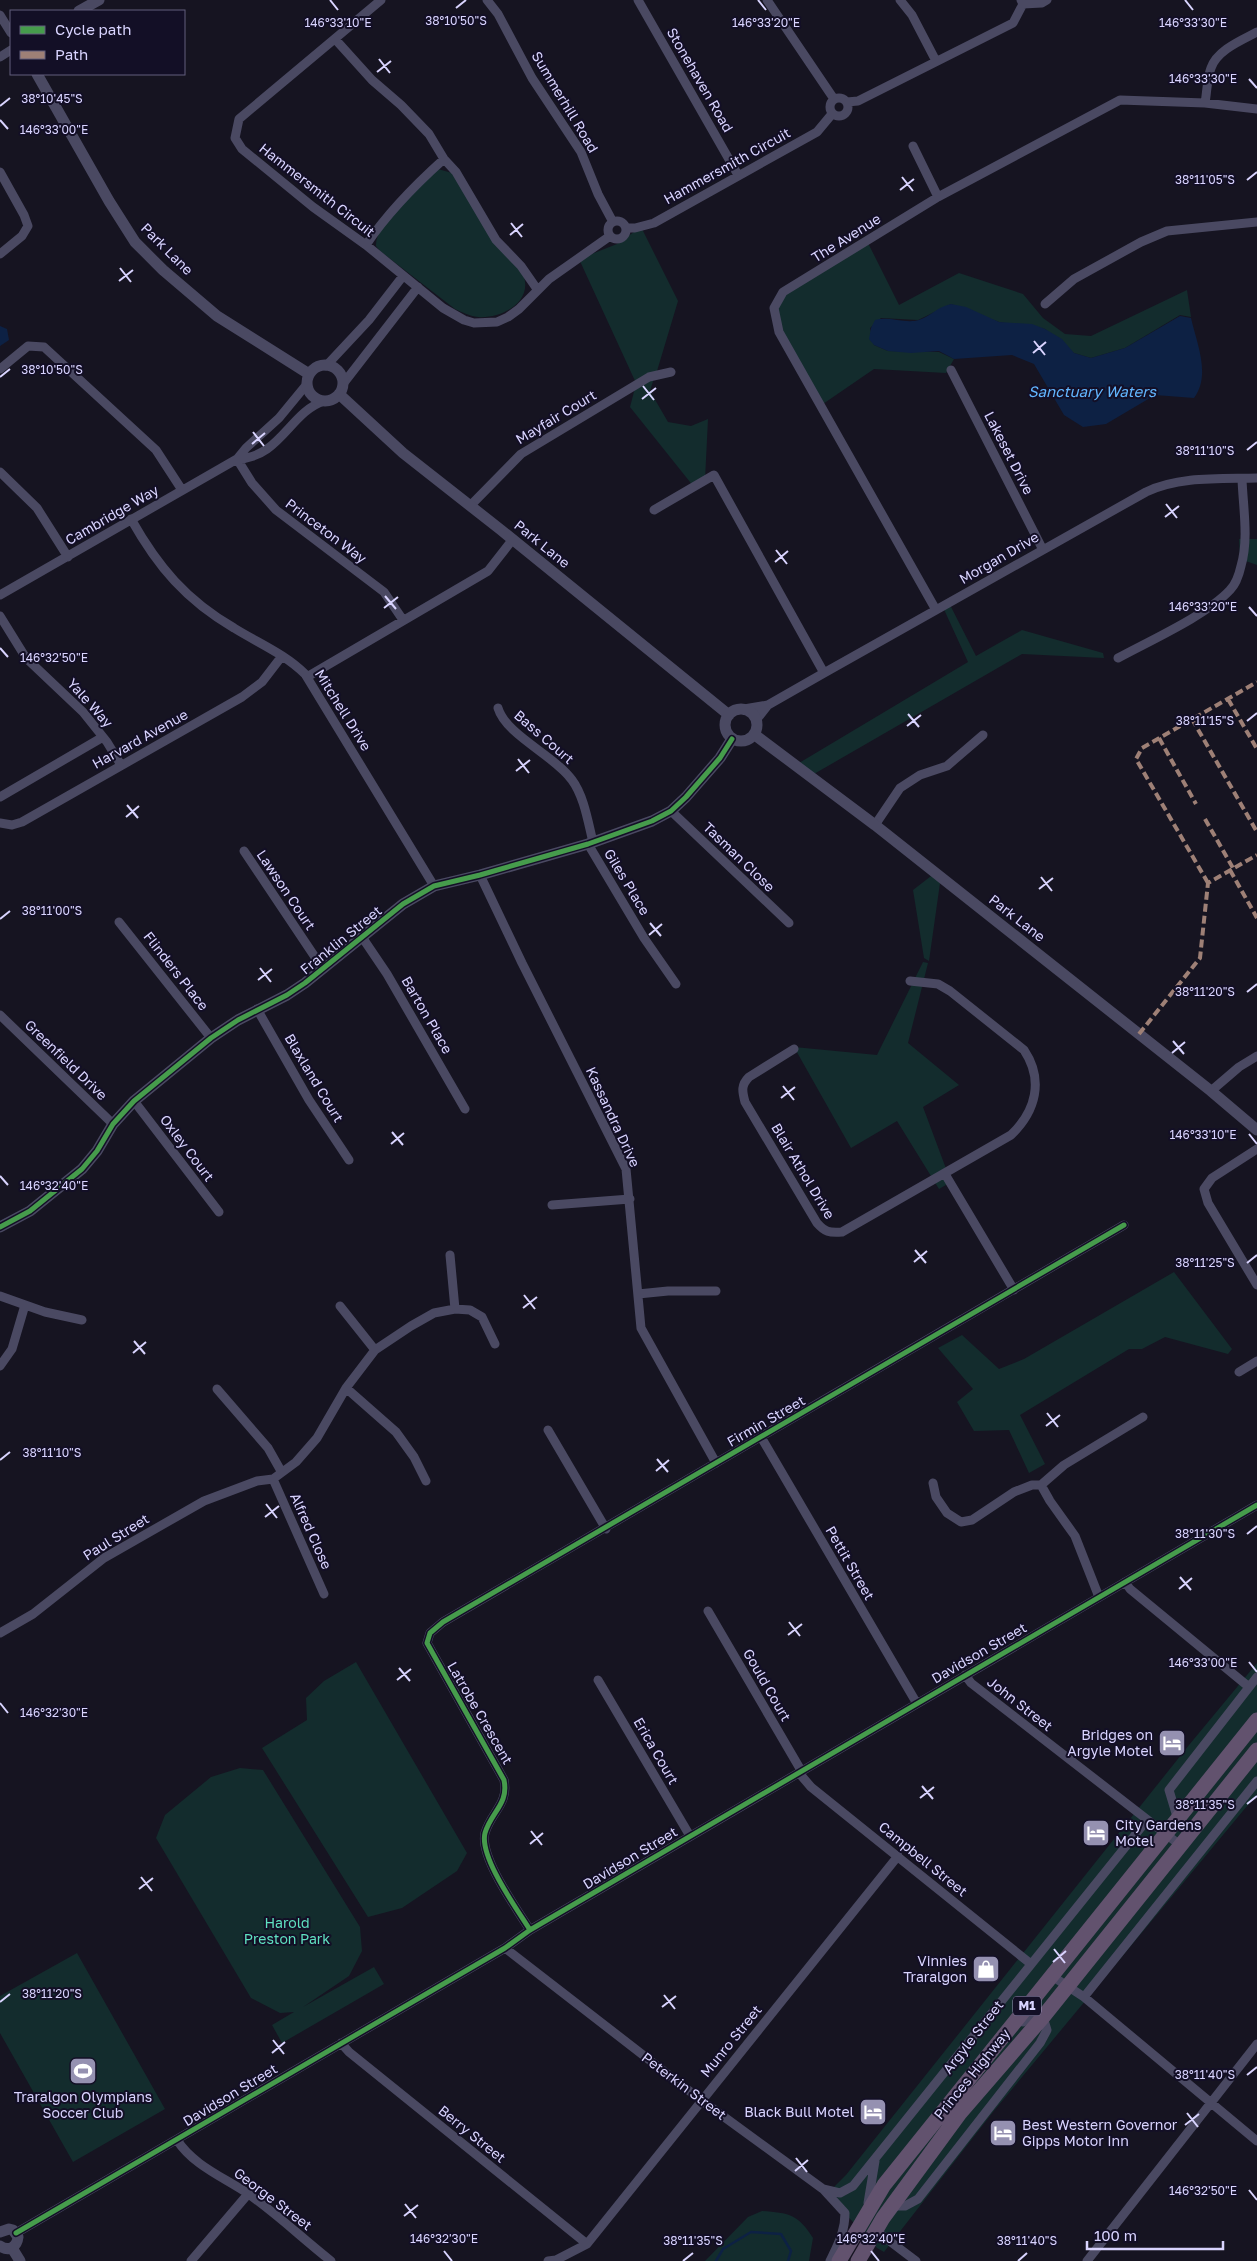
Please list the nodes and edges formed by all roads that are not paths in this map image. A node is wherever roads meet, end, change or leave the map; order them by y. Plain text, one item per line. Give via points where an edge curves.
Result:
1 (99, 0) edge
2 (381, 0) edge
3 (486, 0) edge
4 (638, 0) edge
5 (767, 0) edge
6 (900, 0) edge
7 (1047, 0) edge
8 (1022, 2) edge
9 (81, 10) edge
10 (0, 16) edge
11 (10, 31) edge
12 (1257, 32) edge
13 (335, 39) junction
14 (936, 61) junction
15 (39, 75) edge
16 (834, 99) junction
17 (847, 102) junction
18 (1206, 103) junction
19 (1257, 109) edge
20 (832, 114) junction
21 (913, 146) dead end
22 (444, 159) junction
23 (0, 172) edge
24 (738, 175) junction
25 (938, 197) junction
26 (613, 222) junction
27 (1257, 222) edge
28 (626, 228) junction
29 (610, 236) junction
30 (366, 245) junction
31 (0, 254) edge
32 (403, 276) junction
33 (418, 287) junction
34 (537, 289) junction
35 (1045, 304) dead end
36 (360, 329) junction
37 (374, 341) junction
38 (326, 366) junction
39 (0, 369) edge
40 (951, 370) dead end
41 (671, 372) dead end
42 (308, 379) junction
43 (341, 389) junction
44 (324, 401) junction
45 (237, 459) junction
46 (0, 472) edge
47 (1257, 478) edge
48 (1242, 479) junction
49 (182, 490) junction
50 (470, 506) junction
51 (654, 510) dead end
52 (131, 519) junction
53 (512, 539) junction
54 (1042, 548) junction
55 (68, 557) junction
56 (0, 595) edge
57 (936, 610) junction
58 (0, 616) edge
59 (403, 620) junction
60 (282, 656) junction
61 (1118, 658) dead end
62 (824, 672) junction
63 (307, 677) junction
64 (768, 705) junction
65 (498, 708) dead end
66 (744, 709) junction
67 (729, 715) junction
68 (757, 719) junction
69 (755, 735) junction
70 (983, 735) dead end
71 (103, 737) junction
72 (732, 739) junction
73 (121, 765) junction
74 (0, 797) edge
75 (671, 811) junction
76 (0, 823) edge
77 (875, 825) junction
78 (591, 843) junction
79 (244, 851) dead end
80 (480, 875) junction
81 (434, 886) junction
82 (119, 922) dead end
83 (789, 924) dead end
84 (362, 937) junction
85 (323, 969) junction
86 (910, 981) dead end
87 (676, 984) dead end
88 (257, 1010) junction
89 (0, 1015) edge
90 (211, 1038) junction
91 (794, 1049) dead end
92 (1257, 1056) edge
93 (1211, 1091) junction
94 (134, 1101) junction
95 (465, 1109) dead end
96 (112, 1124) junction
97 (1257, 1130) edge
98 (1257, 1148) edge
99 (349, 1160) dead end
100 (945, 1174) junction
101 (630, 1199) junction
102 (552, 1204) dead end
103 (219, 1212) dead end
104 (1124, 1225) dead end
105 (0, 1227) edge
106 (450, 1255) dead end
107 (1257, 1285) edge
108 (1014, 1290) junction
109 (716, 1291) dead end
110 (638, 1294) junction
111 (0, 1296) edge
112 (25, 1305) junction
113 (340, 1306) dead end
114 (455, 1308) junction
115 (82, 1320) dead end
116 (495, 1344) dead end
117 (376, 1350) junction
118 (1257, 1361) edge
119 (0, 1366) edge
120 (1239, 1372) dead end
121 (346, 1388) junction
122 (217, 1389) dead end
123 (1142, 1417) dead end
124 (548, 1430) dead end
125 (761, 1437) junction
126 (716, 1463) junction
127 (281, 1471) junction
128 (273, 1479) junction
129 (426, 1481) dead end
130 (933, 1483) dead end
131 (1041, 1485) junction
132 (1257, 1504) edge
133 (606, 1529) junction
134 (1125, 1582) junction
135 (324, 1594) dead end
136 (1099, 1597) junction
137 (708, 1611) dead end
138 (0, 1633) edge
139 (427, 1643) joint
140 (965, 1675) junction
141 (1257, 1677) edge
142 (598, 1680) dead end
143 (1249, 1687) junction
144 (916, 1702) junction
145 (1257, 1720) edge
146 (1257, 1750) edge
147 (800, 1773) junction
148 (1257, 1781) edge
149 (1148, 1820) junction
150 (1178, 1820) junction
151 (1166, 1834) junction
152 (690, 1836) junction
153 (1180, 1845) junction
154 (898, 1856) junction
155 (530, 1930) junction
156 (505, 1948) junction
157 (1031, 1964) junction
158 (1059, 1980) junction
159 (1084, 1997) junction
160 (1037, 2015) junction
161 (341, 2043) junction
162 (1257, 2044) edge
163 (991, 2050) junction
164 (702, 2100) junction
165 (1210, 2104) junction
166 (960, 2113) junction
167 (177, 2140) junction
168 (1257, 2141) edge
169 (875, 2161) junction
170 (878, 2183) junction
171 (823, 2189) junction
172 (248, 2194) junction
173 (892, 2206) junction
174 (861, 2222) junction
175 (0, 2230) edge
176 (875, 2230) junction
177 (16, 2233) junction
178 (587, 2244) junction
179 (0, 2246) edge
180 (12, 2248) junction
181 (20, 2261) edge
182 (191, 2261) edge
183 (331, 2261) edge
184 (548, 2261) edge
185 (830, 2261) edge
186 (840, 2261) edge
187 (858, 2261) edge
188 (916, 2261) edge
189 (1088, 2261) edge

1 - 9 street
2 - 13 street, Hammersmith Circuit
3 - 26 street, Summerhill Road via 498,14 532,78 581,152
4 - 24 street, Stonehaven Road
5 - 16 street
6 - 14 street via 912,15
7 - 8 street via 1042,3
8 - 14 street, Hammersmith Circuit via 1013,23
10 - 11 street
12 - 18 street via 1214,60
13 - 22 street via 372,80 414,117
13 - 30 street, Hammersmith Circuit via 240,119 235,138 242,149 313,207
14 - 17 street, Hammersmith Circuit via 858,101
15 - 42 street, Park Lane via 135,242 217,316
16 - 17 street via 841,98
16 - 20 street via 830,106
17 - 20 street, Hammersmith Circuit via 847,112 843,116
18 - 19 street, The Avenue
18 - 25 street, The Avenue via 1120,100
20 - 24 street, Hammersmith Circuit via 817,132
21 - 25 street
22 - 30 street via 416,183
22 - 34 street via 456,172 492,235
23 - 31 street via 28,226 22,236
24 - 28 street, Hammersmith Circuit via 654,223
25 - 57 street, The Avenue via 784,292 774,308 779,332
26 - 28 street via 624,223
26 - 29 street via 608,227
27 - 35 street via 1168,231 1074,279
28 - 29 street, Hammersmith Circuit via 622,238
29 - 34 street, Hammersmith Circuit
30 - 32 street, Hammersmith Circuit
32 - 33 street, Hammersmith Circuit
32 - 36 street
33 - 34 street, Hammersmith Circuit via 443,308 474,323 497,322 508,317
33 - 37 street
36 - 37 street
36 - 38 street
37 - 43 street
38 - 42 street via 319,366
38 - 43 street via 338,371
39 - 49 street via 28,346 44,347 156,450
40 - 54 street, Lakeset Drive
41 - 50 street, Mayfair Court via 649,378 520,454
42 - 44 street via 313,397
42 - 45 street, Cambridge Way via 279,418
43 - 44 street via 330,400
43 - 50 street, Park Lane via 403,453
44 - 45 street, Cambridge Way via 308,409 268,448 247,459
45 - 49 street, Cambridge Way
45 - 59 street, Princeton Way via 257,490 276,510 384,592
46 - 55 street via 37,508
47 - 48 street, Morgan Drive
48 - 54 street, Morgan Drive via 1159,486
48 - 61 street via 1242,564 1230,590 1218,601
49 - 52 street, Cambridge Way
50 - 53 street, Park Lane
51 - 62 street via 714,475
52 - 55 street, Cambridge Way
52 - 60 street, Mitchell Drive via 160,565 185,592 227,624
53 - 59 street via 488,571
53 - 67 street, Park Lane
54 - 57 street, Morgan Drive
55 - 56 street, Cambridge Way
57 - 62 street, Morgan Drive
58 - 71 street, Yale Way via 26,658 83,712
59 - 63 street
60 - 63 street, Mitchell Drive
60 - 73 street, Harvard Avenue via 254,690
62 - 64 street, Morgan Drive
63 - 81 street, Mitchell Drive
64 - 66 street, Morgan Drive
64 - 68 street, Morgan Drive
65 - 78 street, Bass Court via 500,717 511,728 572,779 578,789
66 - 67 street
66 - 68 street
67 - 72 street via 725,725
68 - 69 street
69 - 72 street via 747,741
69 - 77 street, Park Lane
70 - 77 street via 947,766 920,775 900,788
71 - 73 street, Yale Way
71 - 74 street, Harvard Avenue
72 - 75 street, Franklin Street via 709,772
73 - 76 street, Harvard Avenue via 22,822 12,825
75 - 78 street, Franklin Street via 633,829
75 - 83 street, Tasman Close
77 - 93 street, Park Lane
78 - 80 street, Franklin Street
78 - 87 street, Giles Place via 644,938
79 - 85 street, Lawson Court
80 - 81 street, Franklin Street
80 - 101 street, Kassandra Drive via 626,1169
81 - 84 street, Franklin Street via 403,904
82 - 90 street, Flinders Place
84 - 85 street, Franklin Street
84 - 95 street, Barton Place
85 - 88 street, Franklin Street via 287,995
86 - 100 street, Blair Athol Drive via 938,984 950,991 1024,1050 1032,1062 1035,1078 1031,1111 1022,1125 1011,1135
88 - 90 street, Franklin Street
88 - 99 street, Blaxland Court via 309,1100
89 - 96 street, Greenfield Drive
90 - 94 street, Franklin Street
91 - 100 street, Blair Athol Drive via 749,1077 742,1090 745,1102 824,1231 842,1232 853,1227
92 - 93 street
93 - 97 street, Park Lane
94 - 96 street, Franklin Street
94 - 103 street, Oxley Court
96 - 105 street, Franklin Street via 82,1169 30,1211
98 - 107 street via 1212,1178 1204,1189 1208,1203
100 - 108 street
101 - 102 street
101 - 110 street, Kassandra Drive
104 - 108 street, Firmin Street
106 - 114 street
108 - 125 street, Firmin Street
109 - 110 street
110 - 126 street, Kassandra Drive via 641,1328
111 - 112 street
112 - 115 street
112 - 119 street via 12,1349
113 - 117 street
114 - 116 street via 470,1310 482,1317
114 - 117 street via 434,1313
117 - 121 street
118 - 120 street
121 - 127 street via 317,1438 296,1462
121 - 129 street via 396,1432
122 - 127 street via 268,1448
123 - 131 street via 1064,1465
124 - 133 street
125 - 126 street, Firmin Street
125 - 144 street, Pettit Street
126 - 133 street, Firmin Street
127 - 128 street
128 - 135 street, Alfred Close
128 - 138 street, Paul Street via 257,1481 204,1501 104,1558 33,1614
130 - 131 street via 936,1497 944,1509 961,1522 972,1520 1024,1488
131 - 136 street via 1075,1536
132 - 134 street, Davidson Street
133 - 139 street, Firmin Street via 443,1622 430,1633
134 - 136 street, Davidson Street
134 - 143 street
136 - 140 street, Davidson Street
137 - 147 street, Gould Court
139 - 155 street, Latrobe Crescent via 504,1780 504,1798 485,1834 486,1849
140 - 144 street, Davidson Street
140 - 149 street, John Street via 970,1683
141 - 143 street
142 - 152 street, Erica Court
143 - 150 street via 1169,1790
144 - 147 street, Davidson Street
145 - 150 highway, Princes Highway / M1
146 - 153 highway, Princes Highway / M1
147 - 152 street, Davidson Street
147 - 154 street, Campbell Street via 811,1787
148 - 159 street
149 - 151 street, John Street
149 - 157 street, Argyle Street
150 - 151 highway, Princes Highway / M1
151 - 153 street, John Street
151 - 158 highway, Princes Highway / M1
152 - 155 street, Davidson Street
153 - 158 highway, Princes Highway / M1
154 - 157 street, Campbell Street
154 - 164 street, Munro Street
155 - 156 street, Davidson Street
156 - 161 street, Davidson Street
156 - 164 street, Peterkin Street
157 - 169 street, Argyle Street
158 - 159 street
158 - 160 highway, Princes Highway / M1
158 - 163 highway, Princes Highway / M1
159 - 165 street
160 - 163 street
160 - 166 highway, Princes Highway / M1
160 - 173 street via 1047,2030 1040,2044 918,2199 905,2206
161 - 167 street, Davidson Street
161 - 178 street, Berry Street via 348,2052
162 - 165 street
163 - 170 highway, Princes Highway / M1
164 - 171 street, Peterkin Street
164 - 178 street, Munro Street
165 - 168 street
165 - 189 street
166 - 170 highway via 894,2188
166 - 173 highway, Princes Highway / M1
167 - 172 street, George Street via 210,2171
167 - 177 street, Davidson Street
169 - 170 street
169 - 171 street, Argyle Street via 846,2190 840,2193
170 - 174 highway, Princes Highway / M1
171 - 185 street, Peterkin Street via 844,2213 842,2238
172 - 182 street
172 - 183 street, George Street
173 - 176 highway, Princes Highway / M1
174 - 176 highway
174 - 186 highway, M1
175 - 177 street via 9,2228
176 - 187 highway, M1
176 - 188 street
177 - 180 street via 17,2241
178 - 184 street
179 - 180 street
180 - 181 street

